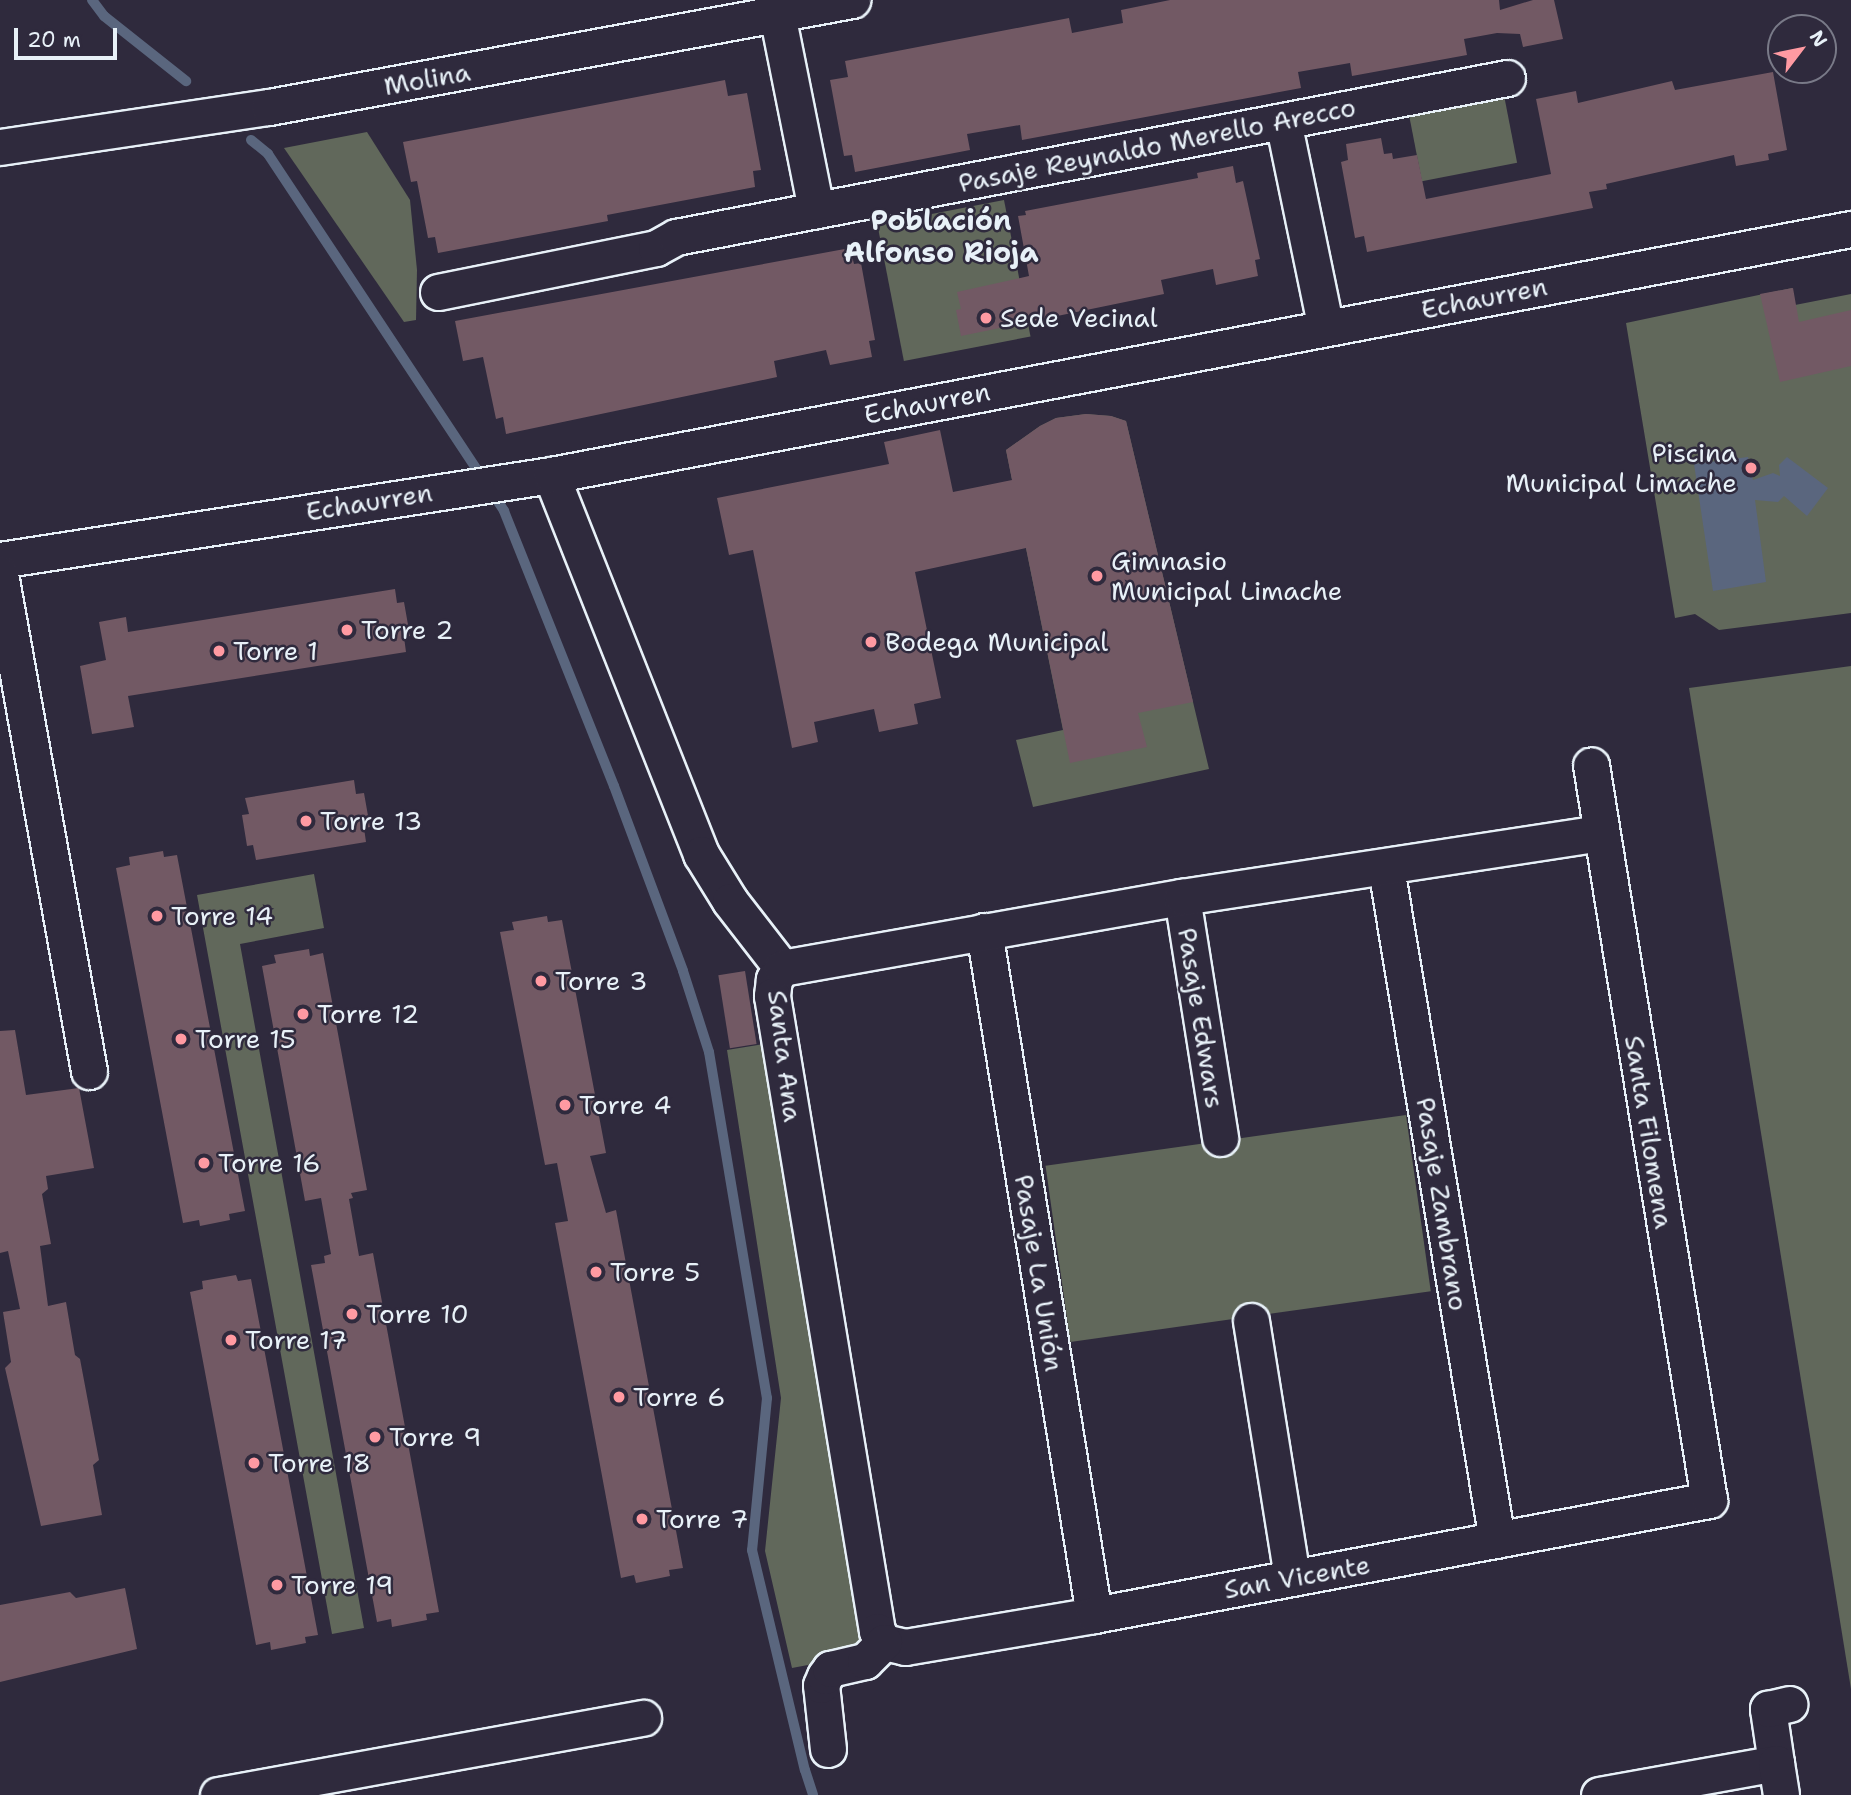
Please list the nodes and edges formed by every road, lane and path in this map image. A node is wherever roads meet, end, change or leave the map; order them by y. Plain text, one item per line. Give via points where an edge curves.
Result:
1 (852, 0) edge
2 (777, 14) junction
3 (1507, 78) dead end
4 (1283, 121) junction
5 (0, 147) edge
6 (817, 210) junction
7 (1851, 229) edge
8 (438, 292) dead end
9 (1326, 328) junction
10 (551, 474) junction
11 (0, 560) edge
12 (0, 575) edge
13 (1591, 765) dead end
14 (1600, 833) junction
15 (1386, 867) junction
16 (1182, 897) junction
17 (984, 932) junction
18 (782, 968) junction
19 (89, 1071) dead end
20 (1220, 1139) dead end
21 (1251, 1321) dead end
22 (1709, 1500) joint
23 (1497, 1540) junction
24 (1292, 1578) junction
25 (1094, 1615) junction
26 (884, 1642) junction
27 (1789, 1704) dead end
28 (643, 1718) dead end
29 (828, 1749) dead end
30 (1778, 1779) edge
31 (1608, 1794) edge
32 (218, 1795) edge

1 - 2 street, Molina
2 - 5 street, Molina via 269,107
2 - 6 street
3 - 4 street, Pasaje Reynaldo Merello Arecco
4 - 6 street, Pasaje Reynaldo Merello Arecco
4 - 9 street
6 - 8 street, Pasaje Reynaldo Merello Arecco
7 - 9 street, Echaurren
9 - 10 street, Echaurren
10 - 11 street, Echaurren
10 - 18 street, Santa Ana via 701,853 724,892
12 - 19 street
13 - 14 street, Santa Filomena
14 - 15 street
14 - 22 street, Santa Filomena
15 - 16 street
15 - 23 street, Pasaje Zambrano
16 - 17 street
16 - 20 street, Pasaje Edwars
17 - 18 street
17 - 25 street, Pasaje La Unión
18 - 26 street, Santa Ana via 774,979 772,996 877,1631
21 - 24 street
22 - 23 street, San Vicente
23 - 24 street, San Vicente
24 - 25 street, San Vicente
25 - 26 street, San Vicente via 905,1647
26 - 29 street via 865,1661 830,1669 825,1676 821,1685
27 - 30 street via 1768,1709
28 - 32 street
30 - 31 street

